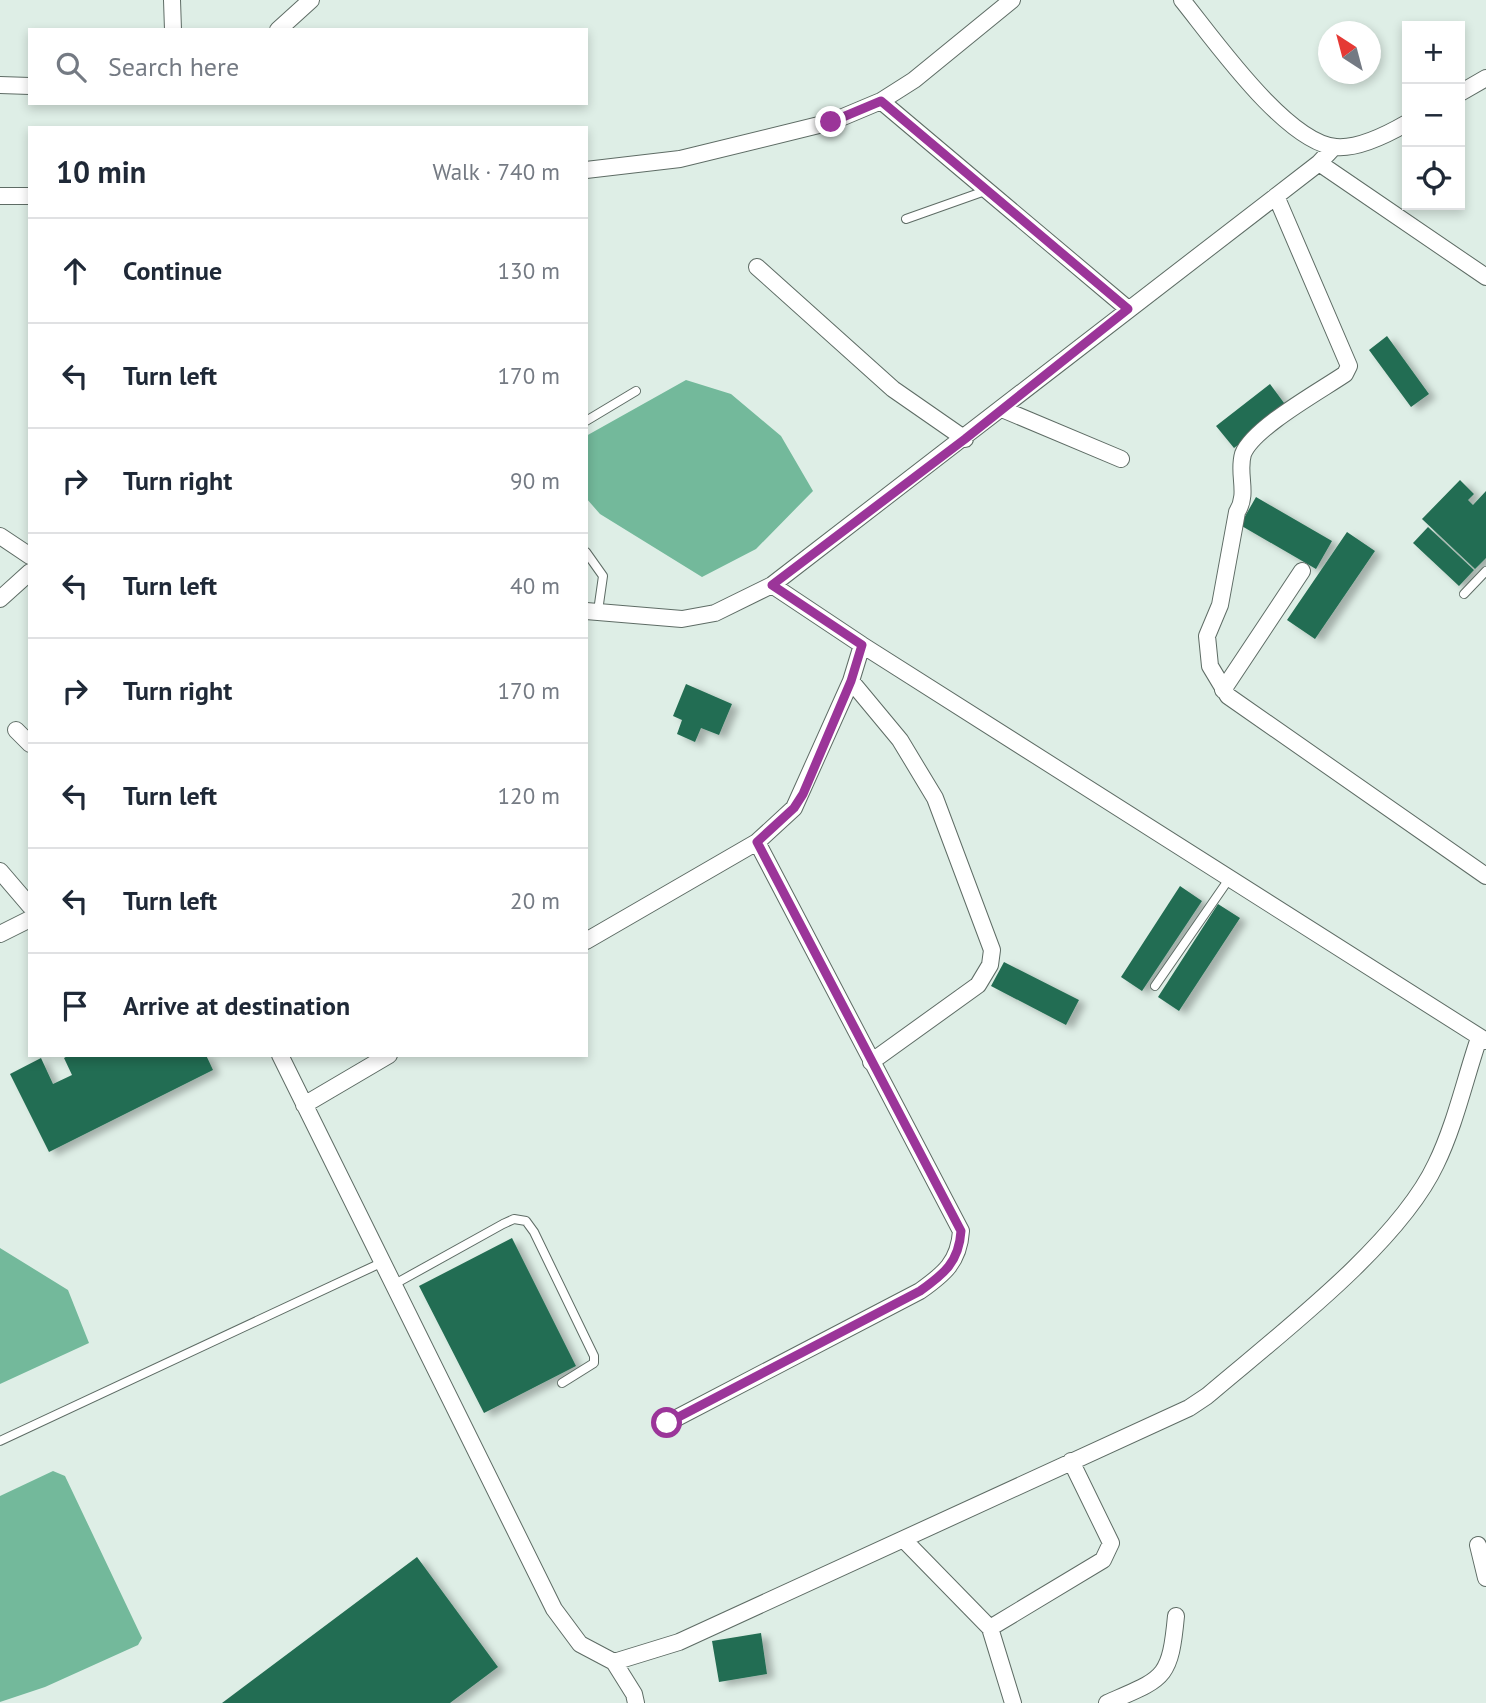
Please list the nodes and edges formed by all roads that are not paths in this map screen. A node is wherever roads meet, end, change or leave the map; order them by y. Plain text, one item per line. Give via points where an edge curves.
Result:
1 (172, 0) edge
2 (311, 0) edge
3 (1012, 0) edge
4 (1182, 0) edge
5 (173, 28) edge
6 (280, 28) edge
7 (1486, 78) edge
8 (0, 85) edge
9 (28, 86) edge
10 (1465, 90) edge
11 (881, 101) junction
12 (1402, 125) edge
13 (1334, 147) junction
14 (1319, 163) junction
15 (588, 170) edge
16 (985, 191) junction
17 (0, 196) edge
18 (28, 196) edge
19 (1276, 196) junction
20 (906, 219) dead end
21 (757, 267) dead end
22 (1486, 277) edge
23 (1128, 309) junction
24 (636, 391) dead end
25 (1002, 409) junction
26 (588, 420) edge
27 (965, 439) junction
28 (1121, 459) dead end
29 (0, 536) edge
30 (28, 555) edge
31 (588, 555) edge
32 (1486, 570) edge
33 (1303, 571) dead end
34 (28, 574) edge
35 (772, 585) junction
36 (1464, 594) dead end
37 (0, 599) edge
38 (592, 611) edge
39 (862, 645) junction
40 (851, 681) junction
41 (1223, 690) junction
42 (16, 730) dead end
43 (28, 742) edge
44 (757, 842) junction
45 (0, 871) edge
46 (1486, 876) edge
47 (1229, 878) junction
48 (28, 904) edge
49 (28, 920) edge
50 (0, 934) edge
51 (588, 940) edge
52 (1155, 986) dead end
53 (1482, 1039) edge
54 (281, 1057) edge
55 (387, 1057) edge
56 (871, 1062) junction
57 (304, 1105) junction
58 (383, 1262) junction
59 (393, 1284) junction
60 (562, 1383) dead end
61 (667, 1423) dead end
62 (0, 1441) edge
63 (1071, 1461) junction
64 (904, 1540) junction
65 (1478, 1545) dead end
66 (1486, 1578) edge
67 (1177, 1616) dead end
68 (990, 1628) junction
69 (614, 1662) junction
70 (636, 1703) edge
71 (1013, 1703) edge
72 (1107, 1703) edge

1 - 5 street
2 - 6 street
3 - 11 street via 914,80
4 - 13 street via 1276,111 1317,141
7 - 10 street
8 - 9 street
11 - 15 street via 831,122 680,159
11 - 16 street
12 - 13 street via 1363,142
13 - 14 street
14 - 19 street
14 - 22 street
16 - 20 lane
16 - 23 street
17 - 18 street
19 - 23 street
19 - 41 street via 1349,366 1345,374 1262,432 1242,458 1242,503 1220,606 1207,636 1210,666
21 - 27 street via 893,389
23 - 25 street
24 - 26 lane
25 - 27 street
25 - 28 street
27 - 35 street
29 - 30 street
31 - 38 lane via 603,576
32 - 36 lane
33 - 41 street
34 - 37 street
35 - 38 street via 715,612 682,619
35 - 39 street
39 - 40 street
39 - 47 street
40 - 44 street via 803,794
40 - 56 street via 900,740 935,798 992,950 990,965 978,985
41 - 46 street
42 - 43 street
44 - 51 street
44 - 56 street
45 - 48 street
47 - 52 lane
47 - 53 street
49 - 50 street
53 - 63 street via 1436,1164 1421,1191 1380,1239 1324,1296 1208,1396
54 - 57 street
55 - 57 street
56 - 61 street via 961,1231 960,1251 945,1274 920,1291
57 - 58 street
58 - 59 street
58 - 62 lane
59 - 60 lane via 503,1224 514,1219 526,1221 594,1356 589,1368
59 - 69 street via 554,1609 580,1644
63 - 64 street
63 - 68 street via 1111,1544 1109,1550 1103,1560
64 - 68 street
64 - 69 street via 679,1642
65 - 66 street
67 - 72 street via 1172,1658 1163,1674
68 - 71 street
69 - 70 street

